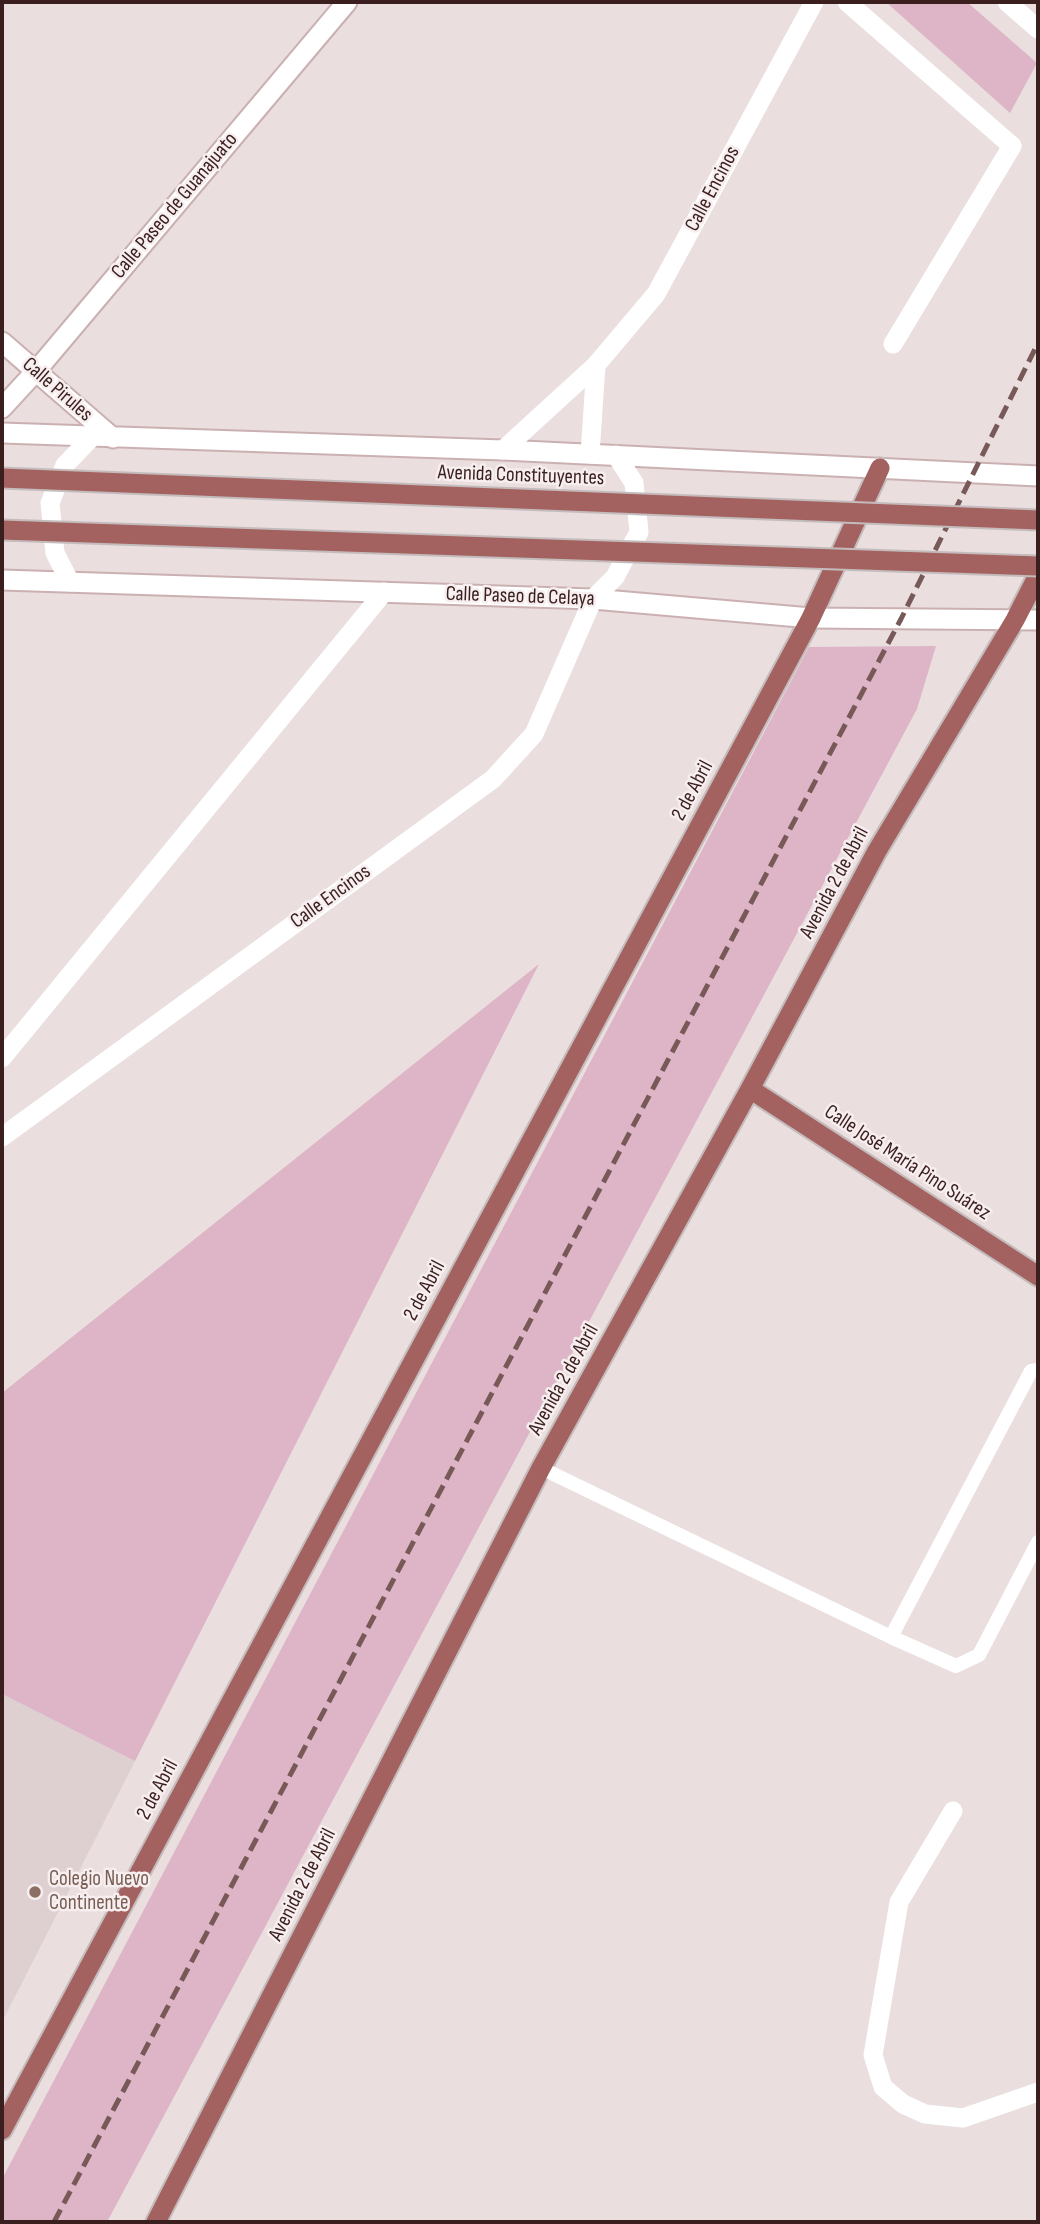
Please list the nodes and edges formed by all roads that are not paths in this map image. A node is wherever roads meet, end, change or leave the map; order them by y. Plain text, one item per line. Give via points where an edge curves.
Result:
1 (347, 2) edge
2 (814, 2) edge
3 (847, 2) edge
4 (1007, 2) edge
5 (1038, 29) edge
6 (2, 342) edge
7 (893, 344) dead end
8 (596, 365) junction
9 (36, 371) junction
10 (2, 408) edge
11 (2, 433) edge
12 (92, 437) junction
13 (113, 438) junction
14 (503, 450) junction
15 (590, 454) junction
16 (616, 456) junction
17 (880, 468) junction
18 (1038, 476) edge
19 (2, 478) edge
20 (1038, 520) edge
21 (2, 530) edge
22 (1038, 566) edge
23 (1038, 575) edge
24 (2, 580) edge
25 (70, 582) junction
26 (384, 592) junction
27 (593, 599) junction
28 (811, 618) junction
29 (1015, 620) junction
30 (1038, 620) edge
31 (2, 1058) edge
32 (750, 1089) junction
33 (2, 1137) edge
34 (1038, 1276) edge
35 (1038, 1370) edge
36 (541, 1468) junction
37 (1038, 1542) edge
38 (891, 1637) junction
39 (953, 1811) dead end
40 (1038, 2092) edge
41 (2, 2130) edge
42 (156, 2222) edge

1 - 9 street, Calle Paseo de Guanajuato
2 - 8 street, Calle Encinos via 656,293
3 - 7 street via 1012,146
4 - 5 street
6 - 9 street, Calle Pirules
8 - 14 street, Calle Encinos
8 - 15 street
9 - 10 street, Calle Paseo de Guanajuato
9 - 13 street, Calle Pirules
11 - 12 street
12 - 13 street
12 - 25 street via 65,464 50,503 55,553
13 - 14 street
14 - 15 street
15 - 16 street
16 - 17 street
16 - 27 street, Calle Encinos via 634,483 639,532 615,577
17 - 18 street
17 - 28 main road, 2 de Abril
19 - 20 main road, Avenida Constituyentes, bridge
21 - 22 main road, bridge
23 - 29 main road, Avenida 2 de Abril
24 - 25 street, Calle Paseo de Celaya
25 - 26 street, Calle Paseo de Celaya
26 - 27 street, Calle Paseo de Celaya
26 - 31 street
27 - 28 street, Calle Paseo de Celaya
27 - 33 street, Calle Encinos via 534,734 493,779
28 - 29 street, Calle Paseo de Celaya
28 - 41 main road, 2 de Abril
29 - 30 street, Calle Paseo de Celaya
29 - 32 main road, Avenida 2 de Abril via 877,850
32 - 34 main road, Calle José María Pino Suárez
32 - 36 main road, Avenida 2 de Abril
35 - 38 lane via 1031,1371
36 - 38 lane
36 - 42 main road, Avenida 2 de Abril
37 - 38 lane via 979,1655 956,1666
39 - 40 street via 899,1902 873,2056 883,2087 925,2114 963,2118

